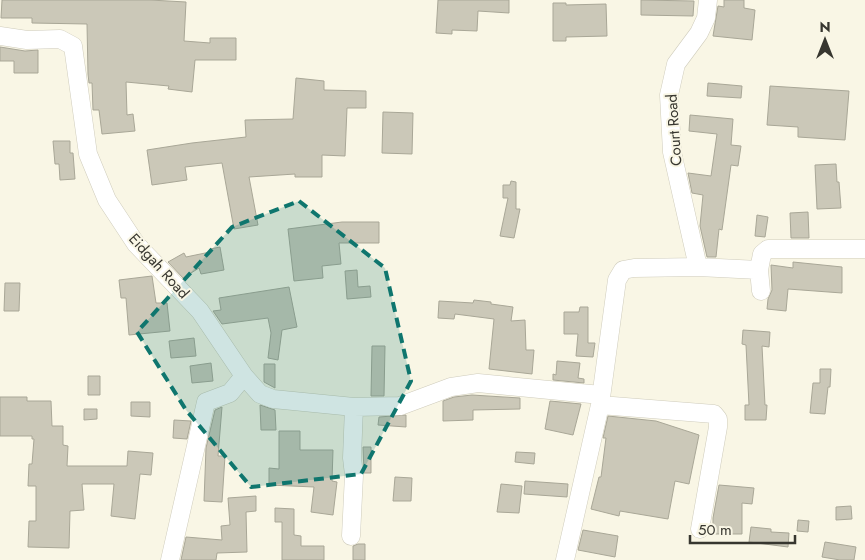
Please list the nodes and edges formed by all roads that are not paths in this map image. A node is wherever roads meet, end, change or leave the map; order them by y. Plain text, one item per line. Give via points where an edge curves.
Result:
1 (708, 0) edge
2 (0, 36) edge
3 (865, 249) edge
4 (698, 267) junction
5 (759, 270) junction
6 (761, 291) dead end
7 (244, 376) junction
8 (601, 400) junction
9 (354, 407) junction
10 (700, 529) dead end
11 (351, 536) dead end
12 (170, 560) edge
13 (565, 560) edge

1 - 4 street, Court Road via 706,18 676,64 669,94 672,152
2 - 7 street, Eidgah Road via 27,40 60,39 73,46 88,154 106,200 136,244 200,311
3 - 5 street via 768,249 762,254
4 - 5 street
4 - 8 street via 623,270 617,280
5 - 6 street
7 - 9 street, Eidgah Road via 267,398
7 - 12 street via 230,393 206,402
8 - 9 street, Eidgah Road via 478,383 451,387 400,406
8 - 10 street, Eidgah Road via 714,414 718,419
8 - 13 street
9 - 11 street

